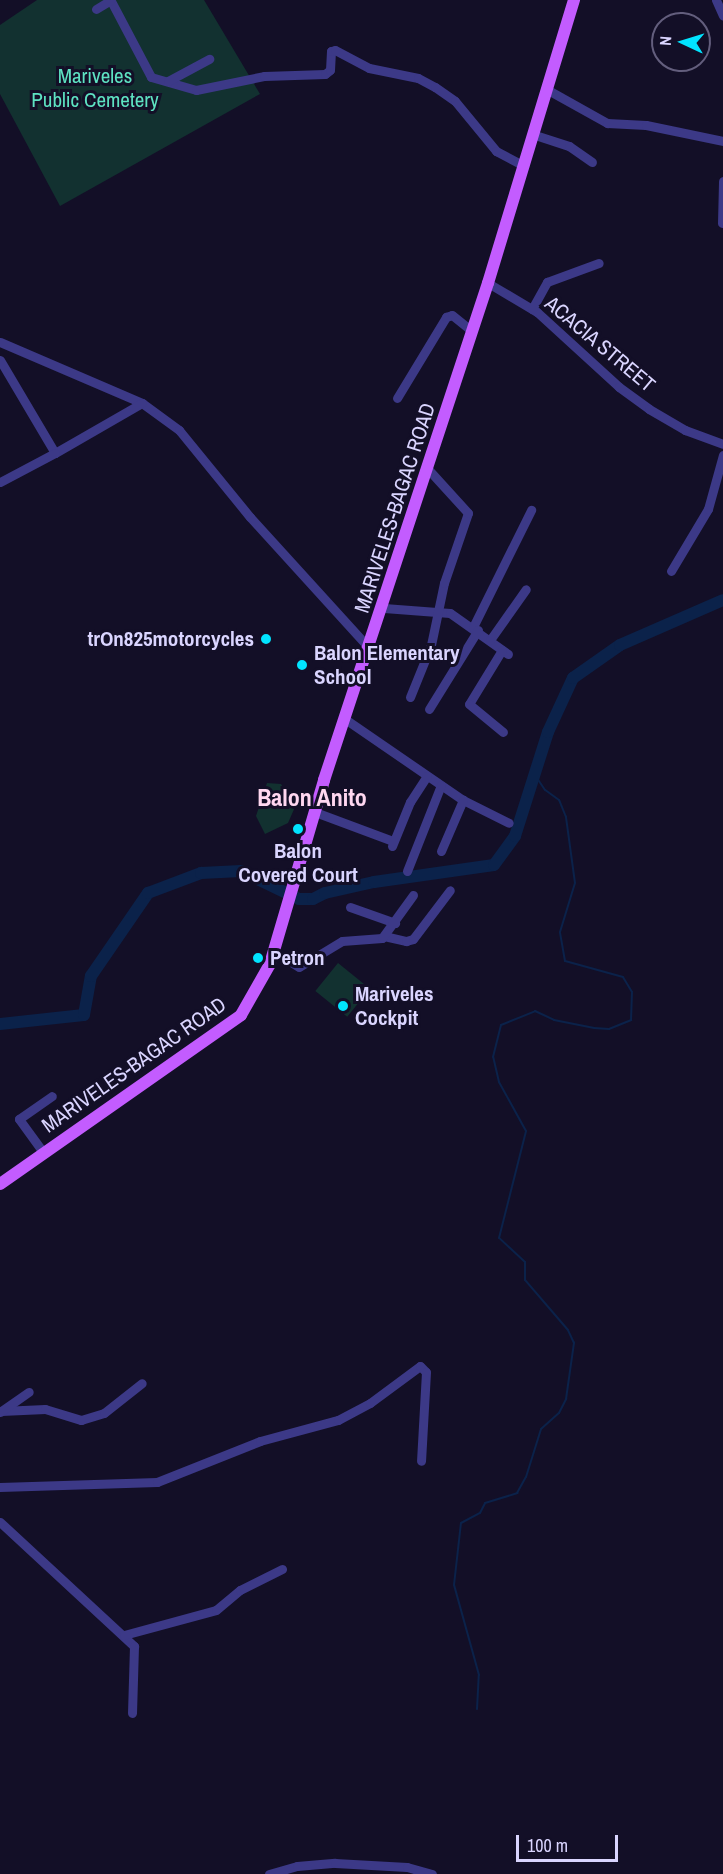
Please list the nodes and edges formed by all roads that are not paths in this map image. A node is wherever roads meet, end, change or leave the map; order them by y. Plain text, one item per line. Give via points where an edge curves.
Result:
1 (111, 0) edge
2 (574, 0) edge
3 (716, 0) edge
4 (96, 9) dead end
5 (723, 16) edge
6 (209, 59) dead end
7 (168, 81) junction
8 (548, 90) junction
9 (535, 135) junction
10 (723, 141) edge
11 (592, 162) dead end
12 (524, 166) junction
13 (723, 181) edge
14 (722, 223) edge
15 (599, 263) dead end
16 (488, 283) junction
17 (532, 309) junction
18 (472, 331) junction
19 (0, 342) edge
20 (0, 360) edge
21 (396, 398) dead end
22 (142, 403) junction
23 (723, 444) edge
24 (55, 453) junction
25 (723, 455) edge
26 (428, 470) junction
27 (2, 477) edge
28 (713, 495) junction
29 (723, 498) edge
30 (531, 510) dead end
31 (671, 571) dead end
32 (526, 589) dead end
33 (384, 608) junction
34 (436, 611) junction
35 (475, 628) junction
36 (490, 640) junction
37 (370, 649) junction
38 (410, 697) dead end
39 (429, 710) dead end
40 (345, 719) junction
41 (503, 732) dead end
42 (427, 776) junction
43 (441, 785) junction
44 (464, 800) junction
45 (315, 812) junction
46 (509, 823) dead end
47 (441, 851) dead end
48 (407, 871) dead end
49 (450, 890) dead end
50 (413, 895) dead end
51 (350, 908) dead end
52 (395, 923) junction
53 (384, 936) junction
54 (275, 952) junction
55 (52, 1096) dead end
56 (43, 1152) junction
57 (0, 1184) edge
58 (142, 1383) dead end
59 (29, 1392) dead end
60 (0, 1412) edge
61 (421, 1461) dead end
62 (0, 1487) edge
63 (0, 1522) edge
64 (282, 1569) dead end
65 (124, 1635) junction
66 (132, 1713) dead end
67 (269, 1874) edge
68 (432, 1874) edge

1 - 4 street
1 - 7 street via 150,77
2 - 8 main road, MARIVELES-BAGAC ROAD
3 - 5 street
6 - 7 street
7 - 12 street via 196,90 264,76 325,74 330,70 331,51 335,50 369,68 418,78 435,87 455,101 496,151
8 - 9 main road, MARIVELES-BAGAC ROAD
8 - 10 street via 607,123 646,125
9 - 11 street via 569,146
9 - 12 main road, MARIVELES-BAGAC ROAD
12 - 16 main road, MARIVELES-BAGAC ROAD
13 - 14 street
15 - 17 street via 547,282
16 - 17 street, ACACIA STREET
16 - 18 main road, MARIVELES-BAGAC ROAD
17 - 23 street, ACACIA STREET via 627,393 685,430
18 - 21 street via 452,315 446,317
18 - 26 main road, MARIVELES-BAGAC ROAD
19 - 22 street
20 - 24 street
22 - 24 street
22 - 37 street via 179,430 250,517
24 - 27 street
25 - 28 street
26 - 33 main road, MARIVELES-BAGAC ROAD
26 - 34 street via 468,513
28 - 29 street
28 - 31 street via 688,548
30 - 35 street
32 - 36 street
33 - 34 street via 401,612
33 - 37 main road, MARIVELES-BAGAC ROAD
34 - 35 street via 450,613
34 - 38 street via 431,645
35 - 36 street
35 - 39 street
36 - 41 street via 505,652 470,704
37 - 40 main road, MARIVELES-BAGAC ROAD
40 - 42 street via 387,744
40 - 45 main road, MARIVELES-BAGAC ROAD
42 - 43 street
42 - 45 street via 410,802 393,843
43 - 44 street
43 - 48 street
44 - 46 street
44 - 47 street
45 - 54 main road, MARIVELES-BAGAC ROAD via 285,905
49 - 53 street via 413,939
50 - 52 street
51 - 52 street
52 - 53 street
53 - 54 street via 362,942 342,941 299,967
54 - 56 main road, MARIVELES-BAGAC ROAD via 241,1015
55 - 56 street via 19,1119
56 - 57 main road, MARIVELES-BAGAC ROAD
58 - 60 street via 104,1413 81,1420 45,1409
59 - 60 street
61 - 62 street via 426,1372 420,1366 370,1403 338,1420 260,1441 157,1482
63 - 65 street
64 - 65 street via 240,1590 216,1610
65 - 66 street via 137,1654
67 - 68 street via 297,1866 335,1863 407,1867

